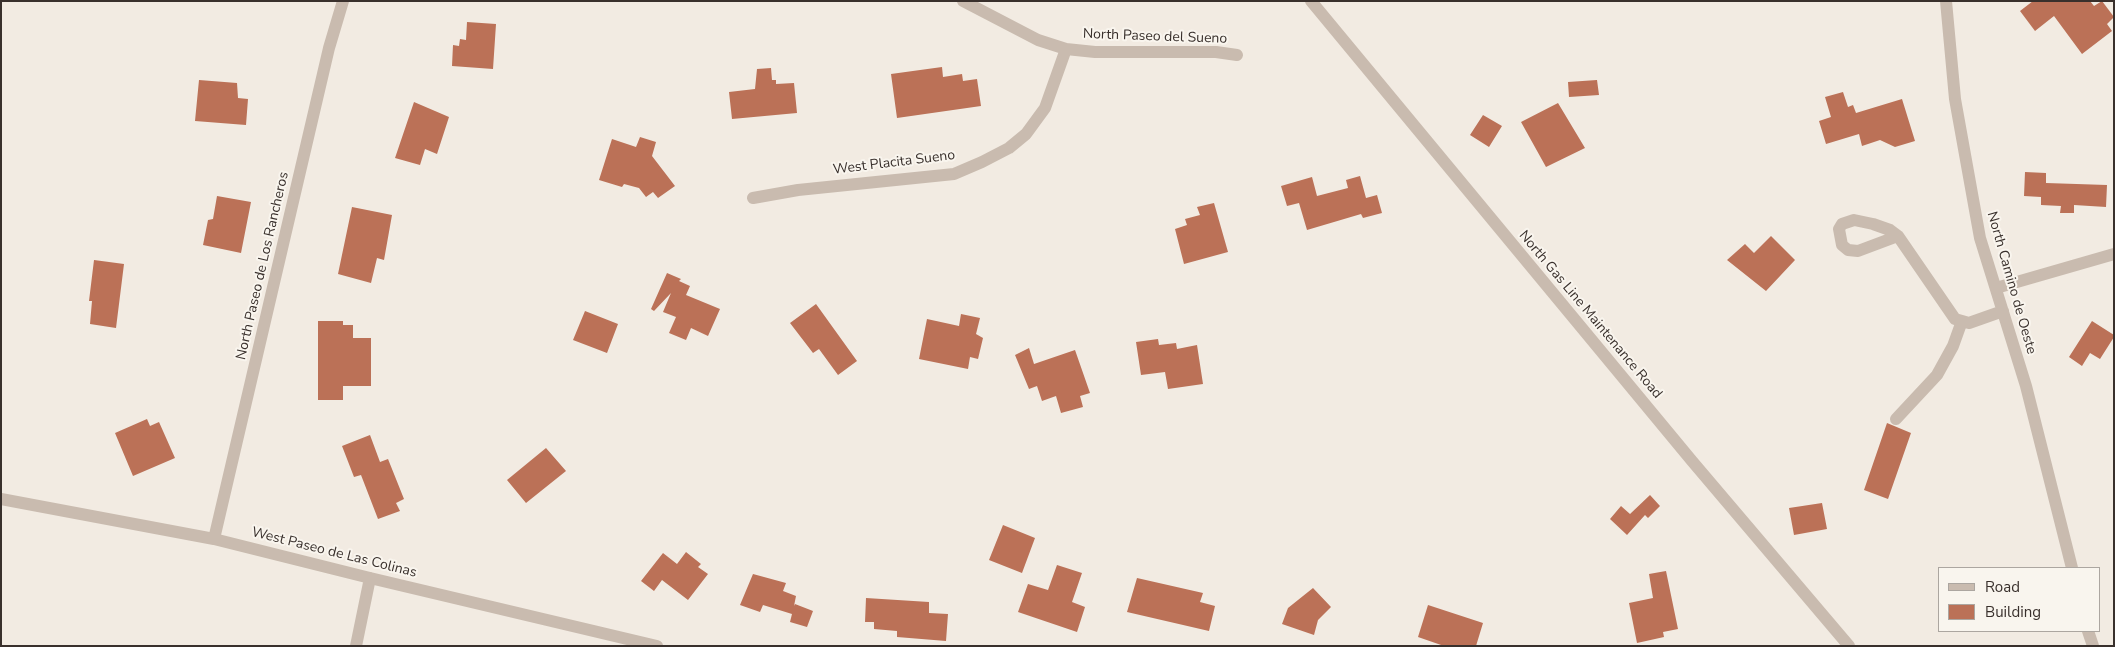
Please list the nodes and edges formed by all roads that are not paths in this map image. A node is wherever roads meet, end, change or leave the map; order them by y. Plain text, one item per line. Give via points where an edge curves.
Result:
1 (343, 1) edge
2 (963, 1) edge
3 (1311, 1) edge
4 (1946, 1) edge
5 (1066, 49) junction
6 (1237, 55) dead end
7 (753, 198) dead end
8 (1898, 236) dead end
9 (2114, 254) edge
10 (1996, 288) junction
11 (2003, 311) junction
12 (1962, 321) junction
13 (1896, 419) dead end
14 (1, 499) edge
15 (214, 538) junction
16 (2072, 567) edge
17 (370, 578) junction
18 (2088, 632) edge
19 (356, 646) edge
20 (657, 646) edge
21 (1849, 646) edge
22 (2093, 646) edge

1 - 15 street, North Paseo de Los Rancheros
2 - 5 street, North Paseo del Sueno via 1038,40
3 - 21 street, North Gas Line Maintenance Road
4 - 10 street, North Camino de Oeste via 1955,99 1967,175 1980,238
5 - 6 street, North Paseo del Sueno
5 - 7 street, West Placita Sueno via 1045,108 1026,134 1009,148 982,162 954,174 798,190
8 - 12 street via 1955,319
9 - 10 street
10 - 11 street, North Camino de Oeste
11 - 12 street via 1969,323
11 - 16 street, North Camino de Oeste via 2026,386
12 - 13 street via 1937,375
14 - 15 street, West Paseo de Las Colinas
15 - 17 street, West Paseo de Las Colinas
17 - 19 street
17 - 20 street, West Paseo de Las Colinas
18 - 22 street

